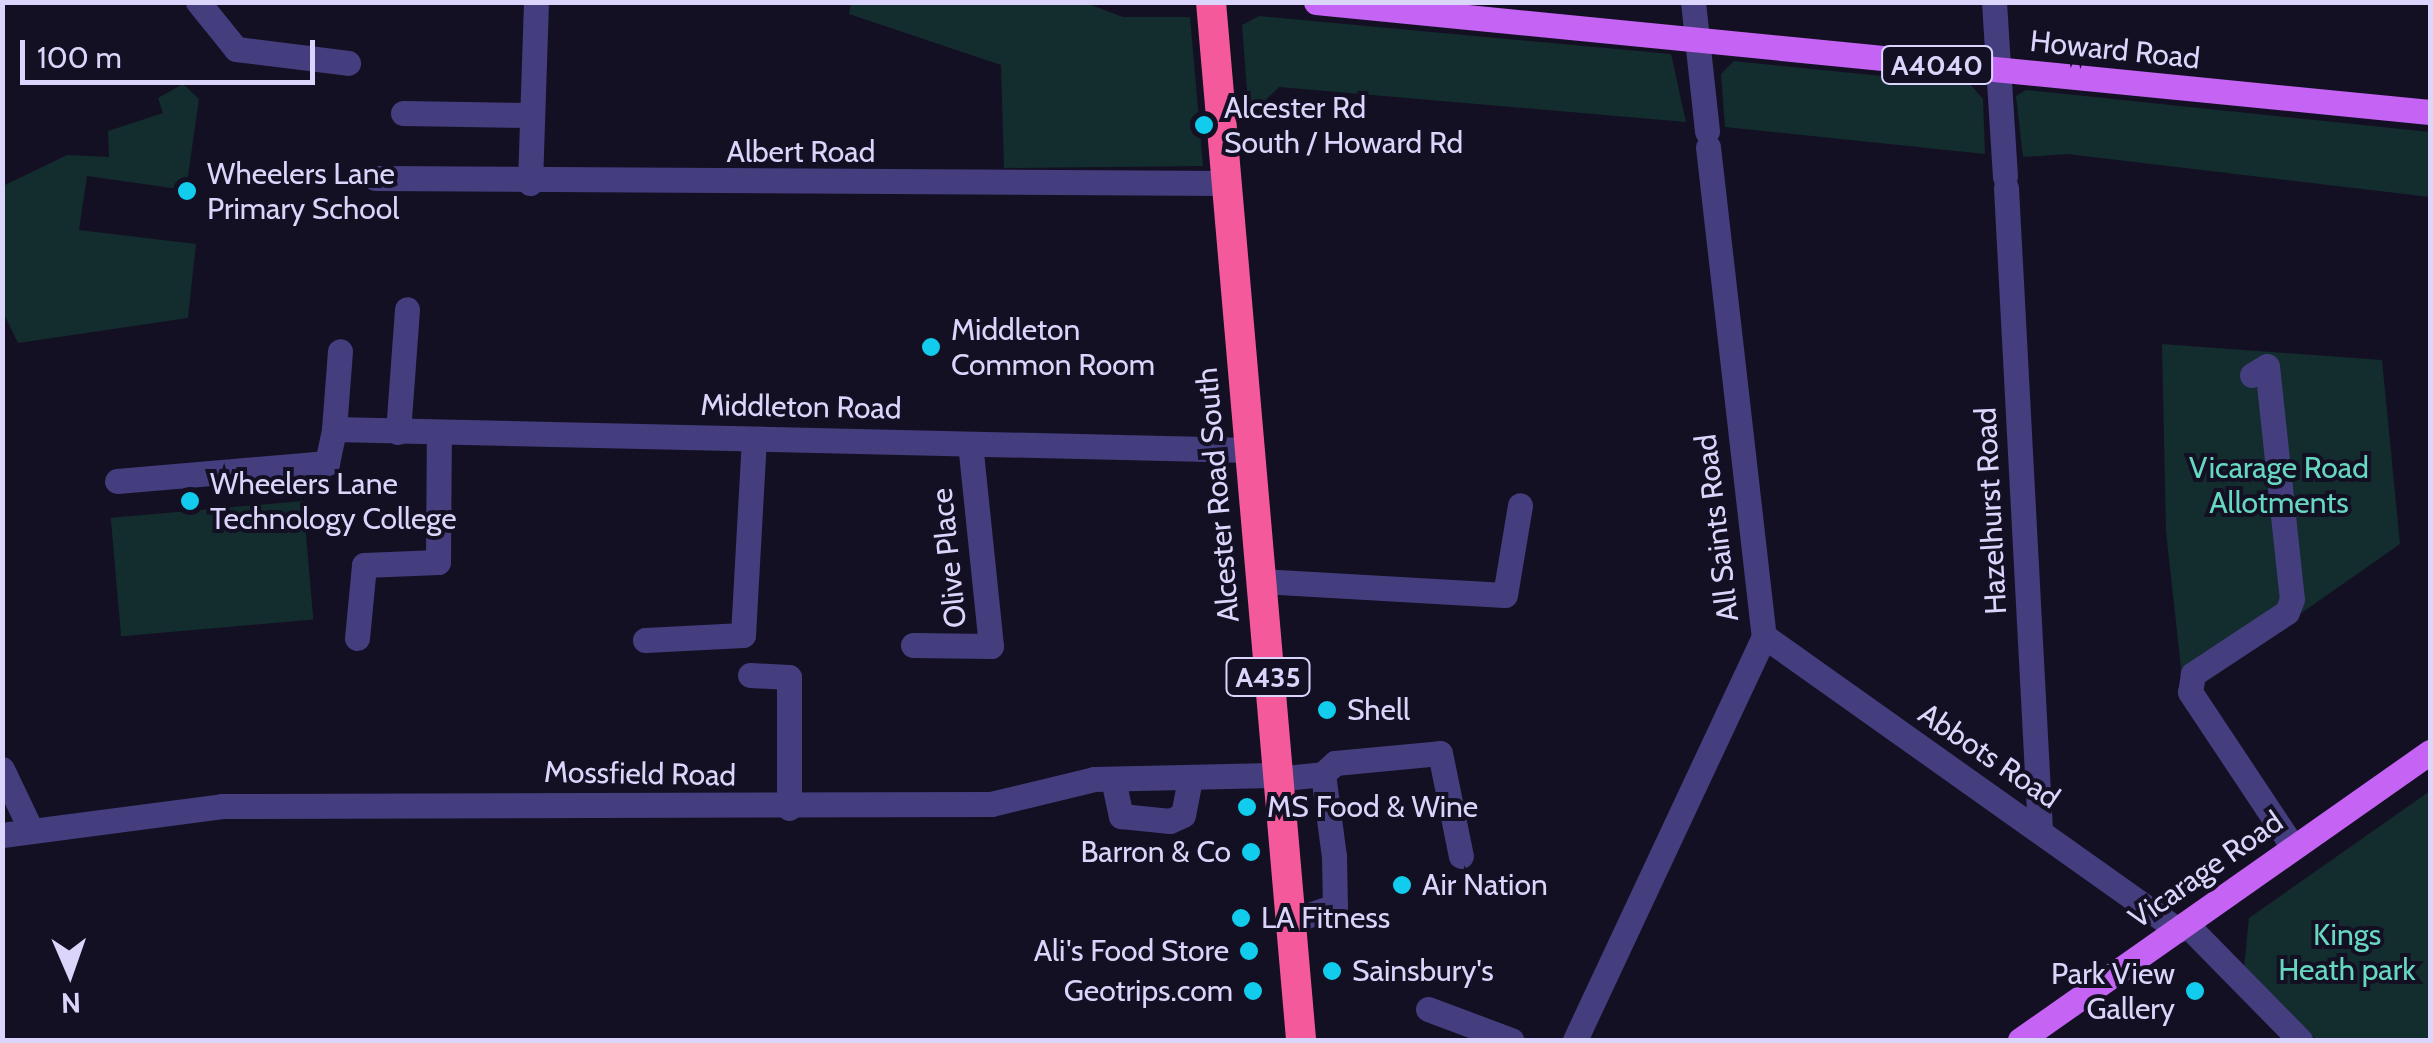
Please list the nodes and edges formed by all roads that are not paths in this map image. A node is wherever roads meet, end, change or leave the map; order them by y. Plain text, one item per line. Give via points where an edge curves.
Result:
1 (198, 2) edge
2 (536, 2) edge
3 (1211, 2) edge
4 (1316, 2) edge
5 (1693, 2) edge
6 (1994, 2) edge
7 (1697, 42) junction
8 (348, 63) dead end
9 (1998, 70) junction
10 (2430, 112) edge
11 (403, 113) dead end
12 (532, 115) junction
13 (376, 178) dead end
14 (530, 183) junction
15 (1226, 183) junction
16 (407, 309) dead end
17 (340, 352) dead end
18 (2252, 375) dead end
19 (342, 429) junction
20 (398, 432) junction
21 (439, 434) junction
22 (754, 439) junction
23 (970, 444) junction
24 (1250, 450) junction
25 (117, 482) dead end
26 (1520, 505) dead end
27 (1261, 581) junction
28 (1764, 636) junction
29 (357, 638) dead end
30 (645, 640) dead end
31 (913, 645) dead end
32 (750, 675) dead end
33 (2430, 752) edge
34 (2, 769) edge
35 (1323, 774) junction
36 (1275, 777) junction
37 (1190, 778) junction
38 (1113, 779) junction
39 (788, 808) junction
40 (30, 828) junction
41 (2040, 830) junction
42 (2, 835) edge
43 (2293, 847) junction
44 (1460, 856) dead end
45 (1289, 922) junction
46 (2182, 927) junction
47 (1301, 1040) edge
48 (1481, 1040) edge
49 (1510, 1040) edge
50 (1574, 1040) edge
51 (2020, 1040) edge
52 (2300, 1040) edge

1 - 8 street via 236,49
2 - 12 street
3 - 15 highway, Alcester Road South / A435
4 - 7 main road, Howard Road / A4040
5 - 7 street, All Saints Road
6 - 9 street, Hazelhurst Road
7 - 9 main road, Howard Road / A4040
7 - 28 street, All Saints Road
9 - 10 main road, Howard Road / A4040
9 - 41 street, Hazelhurst Road
11 - 12 street
12 - 14 street
13 - 14 street, Albert Road
14 - 15 street, Albert Road
15 - 24 highway, Alcester Road South / A435
16 - 20 street
17 - 19 street
18 - 43 street via 2266,366 2292,599 2288,612 2193,674 2190,692
19 - 20 street, Middleton Road
19 - 25 street via 327,463
20 - 21 street, Middleton Road
21 - 22 street, Middleton Road
21 - 29 street via 438,562 364,566
22 - 23 street, Middleton Road
22 - 30 street via 743,635
23 - 24 street, Middleton Road
23 - 31 street, Olive Place via 991,646
24 - 27 highway, Alcester Road South / A435
26 - 27 street via 1505,595
27 - 36 highway, Alcester Road South / A435
28 - 41 street, Abbots Road
28 - 50 street, All Saints Road
32 - 39 street via 789,677
33 - 43 main road, Vicarage Road
34 - 40 street
35 - 36 street, Mossfield Road
35 - 44 street, Mossfield Road via 1334,762 1440,753
35 - 45 street via 1335,906
36 - 37 street, Mossfield Road
36 - 45 highway, Alcester Road South / A435
37 - 38 street, Mossfield Road
37 - 38 street via 1183,815 1132,821 1121,816
38 - 39 street, Mossfield Road via 992,804
39 - 40 street, Mossfield Road via 222,806
40 - 42 street, Mossfield Road
41 - 46 street, Abbots Road
43 - 46 main road, Vicarage Road
45 - 47 highway, Alcester Road South / A435
46 - 51 main road, Vicarage Road
46 - 52 street, Abbots Road
48 - 49 street via 1428,1014

